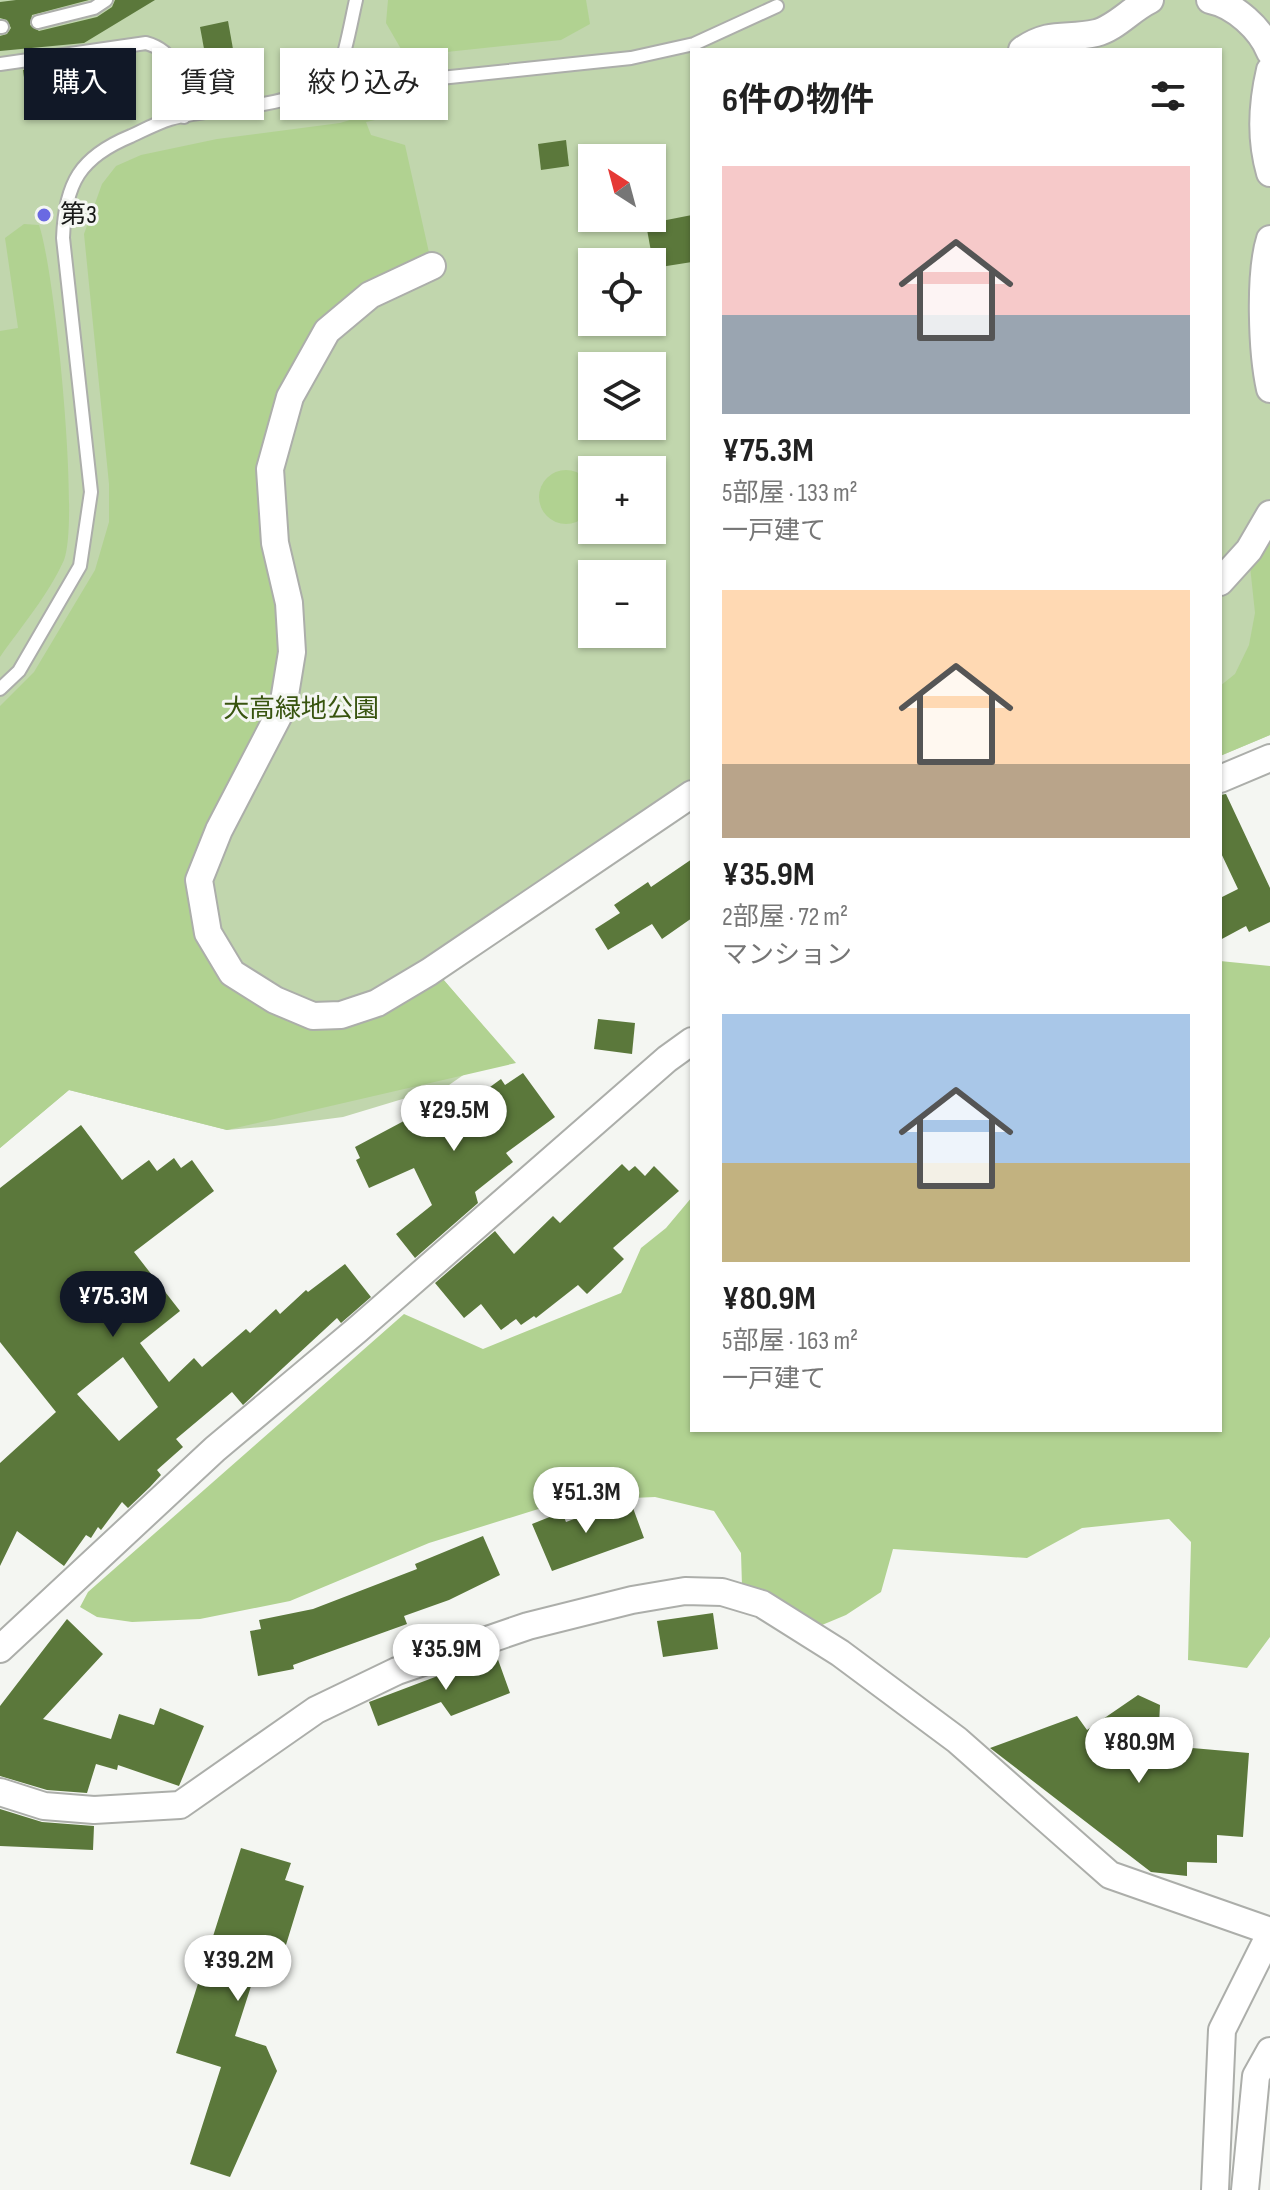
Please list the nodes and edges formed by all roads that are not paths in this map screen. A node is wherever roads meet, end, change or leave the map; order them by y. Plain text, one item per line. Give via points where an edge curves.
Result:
1 (106, 0) edge
2 (356, 0) edge
3 (1150, 0) edge
4 (1210, 0) edge
5 (777, 6) dead end
6 (38, 22) dead end
7 (162, 48) edge
8 (345, 48) edge
9 (1025, 48) edge
10 (1270, 52) edge
11 (0, 64) edge
12 (1270, 70) edge
13 (448, 77) edge
14 (168, 120) edge
15 (1270, 173) edge
16 (1270, 239) edge
17 (432, 266) dead end
18 (1270, 389) edge
19 (1270, 514) edge
20 (1222, 580) edge
21 (0, 689) edge
22 (1270, 758) edge
23 (1222, 778) edge
24 (690, 795) edge
25 (690, 1042) edge
26 (0, 1649) edge
27 (0, 1792) edge
28 (1270, 1932) edge
29 (1270, 2051) edge
30 (1247, 2178) edge
31 (1215, 2190) edge
32 (1233, 2190) edge

1 - 6 lane
2 - 8 lane
3 - 9 street via 1111,28 1037,40
4 - 10 street via 1244,18
5 - 13 lane via 694,44 631,58
7 - 11 lane via 146,43
12 - 15 street via 1263,127
14 - 21 lane via 102,148 82,167 64,204 63,238 91,492 80,566 19,671
16 - 18 street via 1263,283
17 - 24 street via 370,295 327,331 290,397 270,469 292,652 283,707 199,880 208,933 232,973 264,993 313,1016 341,1015 377,1003 429,972
19 - 20 street via 1249,550
22 - 23 street
25 - 26 street via 215,1449
27 - 28 street via 44,1806 94,1810 180,1805 316,1710 397,1671 528,1626 617,1603 685,1591 722,1592 762,1604 840,1653 957,1740 1110,1875
28 - 31 street via 1222,2030
29 - 30 street via 1256,2076
30 - 32 street

